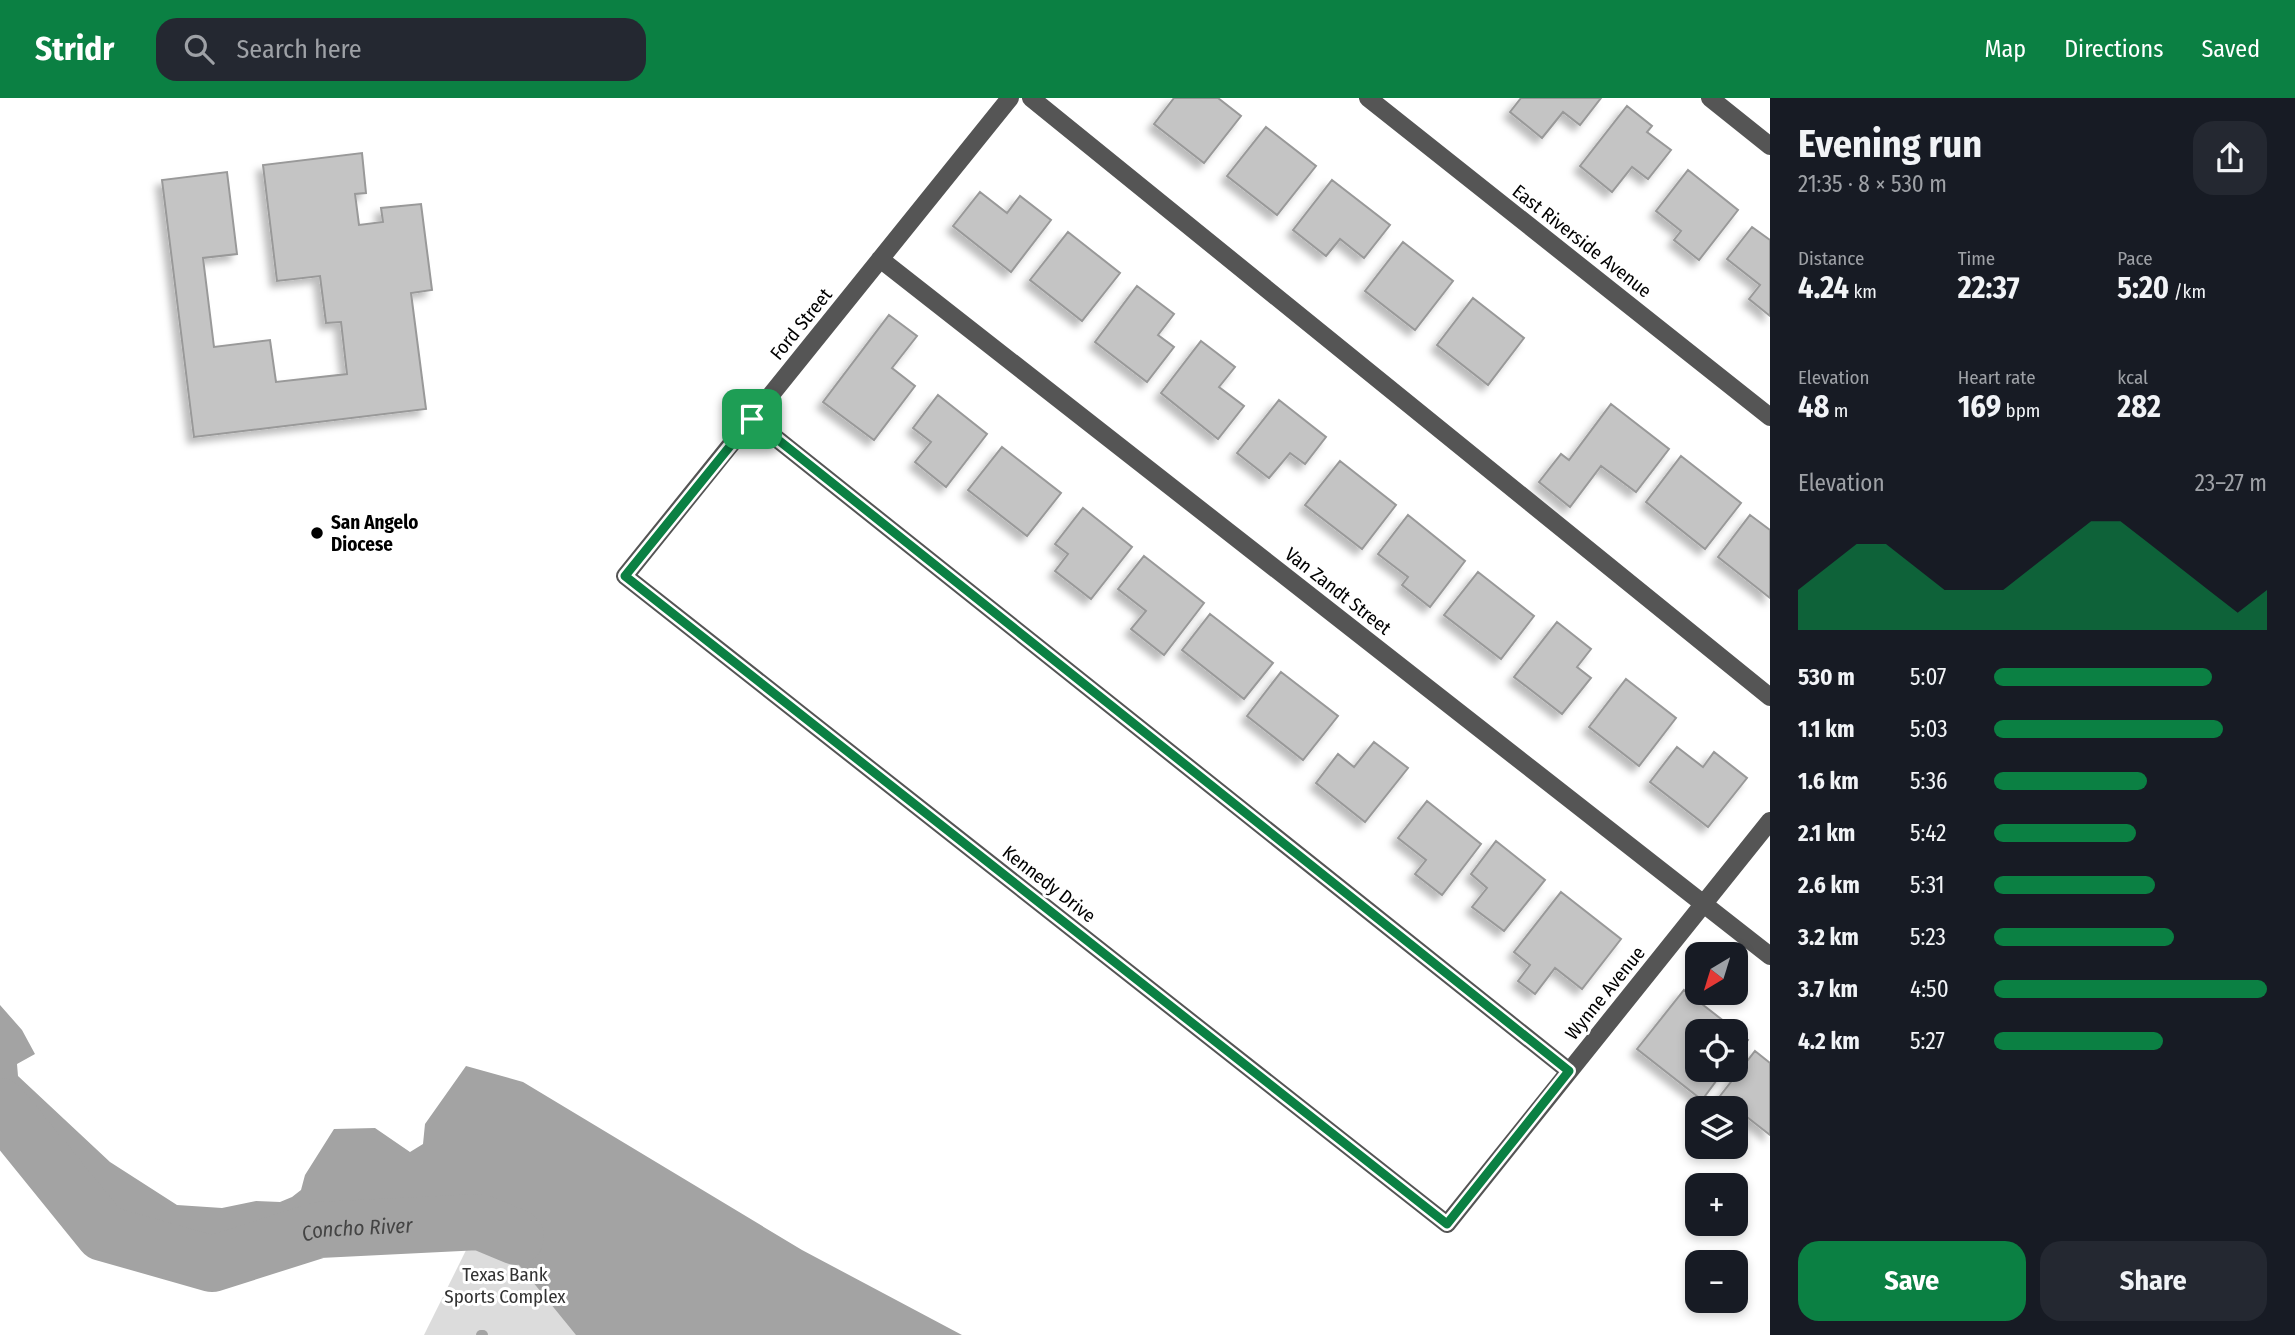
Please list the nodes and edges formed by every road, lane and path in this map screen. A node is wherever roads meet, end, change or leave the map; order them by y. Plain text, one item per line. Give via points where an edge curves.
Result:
1 (1010, 98) edge
2 (1031, 98) edge
3 (1368, 98) edge
4 (1710, 98) edge
5 (1770, 146) edge
6 (880, 259) junction
7 (1770, 417) edge
8 (752, 419) junction
9 (625, 576) joint
10 (1770, 697) edge
11 (1770, 821) edge
12 (1704, 903) junction
13 (1770, 956) edge
14 (1569, 1071) junction
15 (1447, 1224) joint

1 - 6 street, Ford Street
2 - 10 street
3 - 7 street, East Riverside Avenue
4 - 5 street
6 - 8 street, Ford Street
6 - 12 street, Van Zandt Street
8 - 9 street, Ford Street
8 - 14 street
9 - 15 street, Kennedy Drive
11 - 12 street, Wynne Avenue
12 - 13 street, Van Zandt Street
12 - 14 street, Wynne Avenue
14 - 15 street, Wynne Avenue

